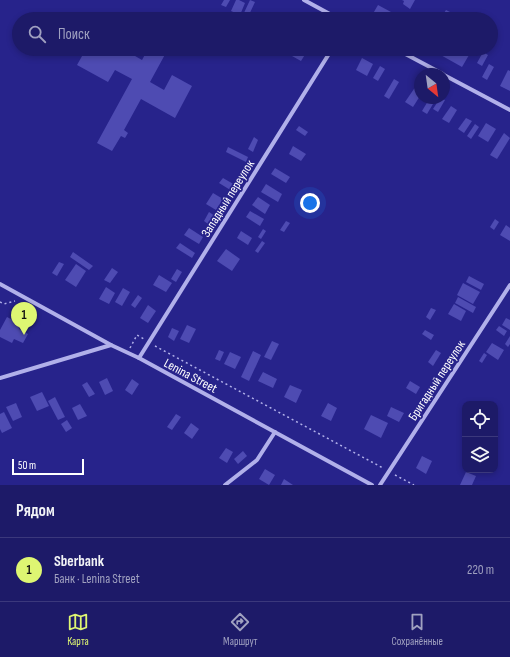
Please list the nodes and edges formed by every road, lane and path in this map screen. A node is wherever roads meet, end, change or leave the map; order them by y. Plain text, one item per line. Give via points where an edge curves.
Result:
1 (304, 0) edge
2 (326, 12) edge
3 (328, 56) edge
4 (409, 56) edge
5 (432, 68) edge
6 (450, 78) edge
7 (510, 110) edge
8 (0, 284) edge
9 (510, 285) edge
10 (26, 298) junction
11 (0, 302) edge
12 (149, 342) junction
13 (111, 345) junction
14 (130, 348) dead end
15 (139, 358) junction
16 (0, 378) edge
17 (275, 432) junction
18 (389, 471) junction
19 (225, 485) edge
20 (372, 485) edge
21 (380, 485) edge
22 (414, 485) edge

1 - 2 street
3 - 12 street, Западный переулок
4 - 5 street
6 - 7 street
8 - 10 street, Lenina Street
9 - 18 street, Бригадный переулок
10 - 11 path via 4,304
10 - 13 street, Lenina Street
12 - 14 path via 138,335
12 - 15 street, Западный переулок
12 - 18 path
13 - 15 street, Lenina Street
13 - 16 street
15 - 17 street, Lenina Street
17 - 19 street via 257,460
17 - 20 street, Lenina Street
18 - 21 street, Бригадный переулок
18 - 22 path

